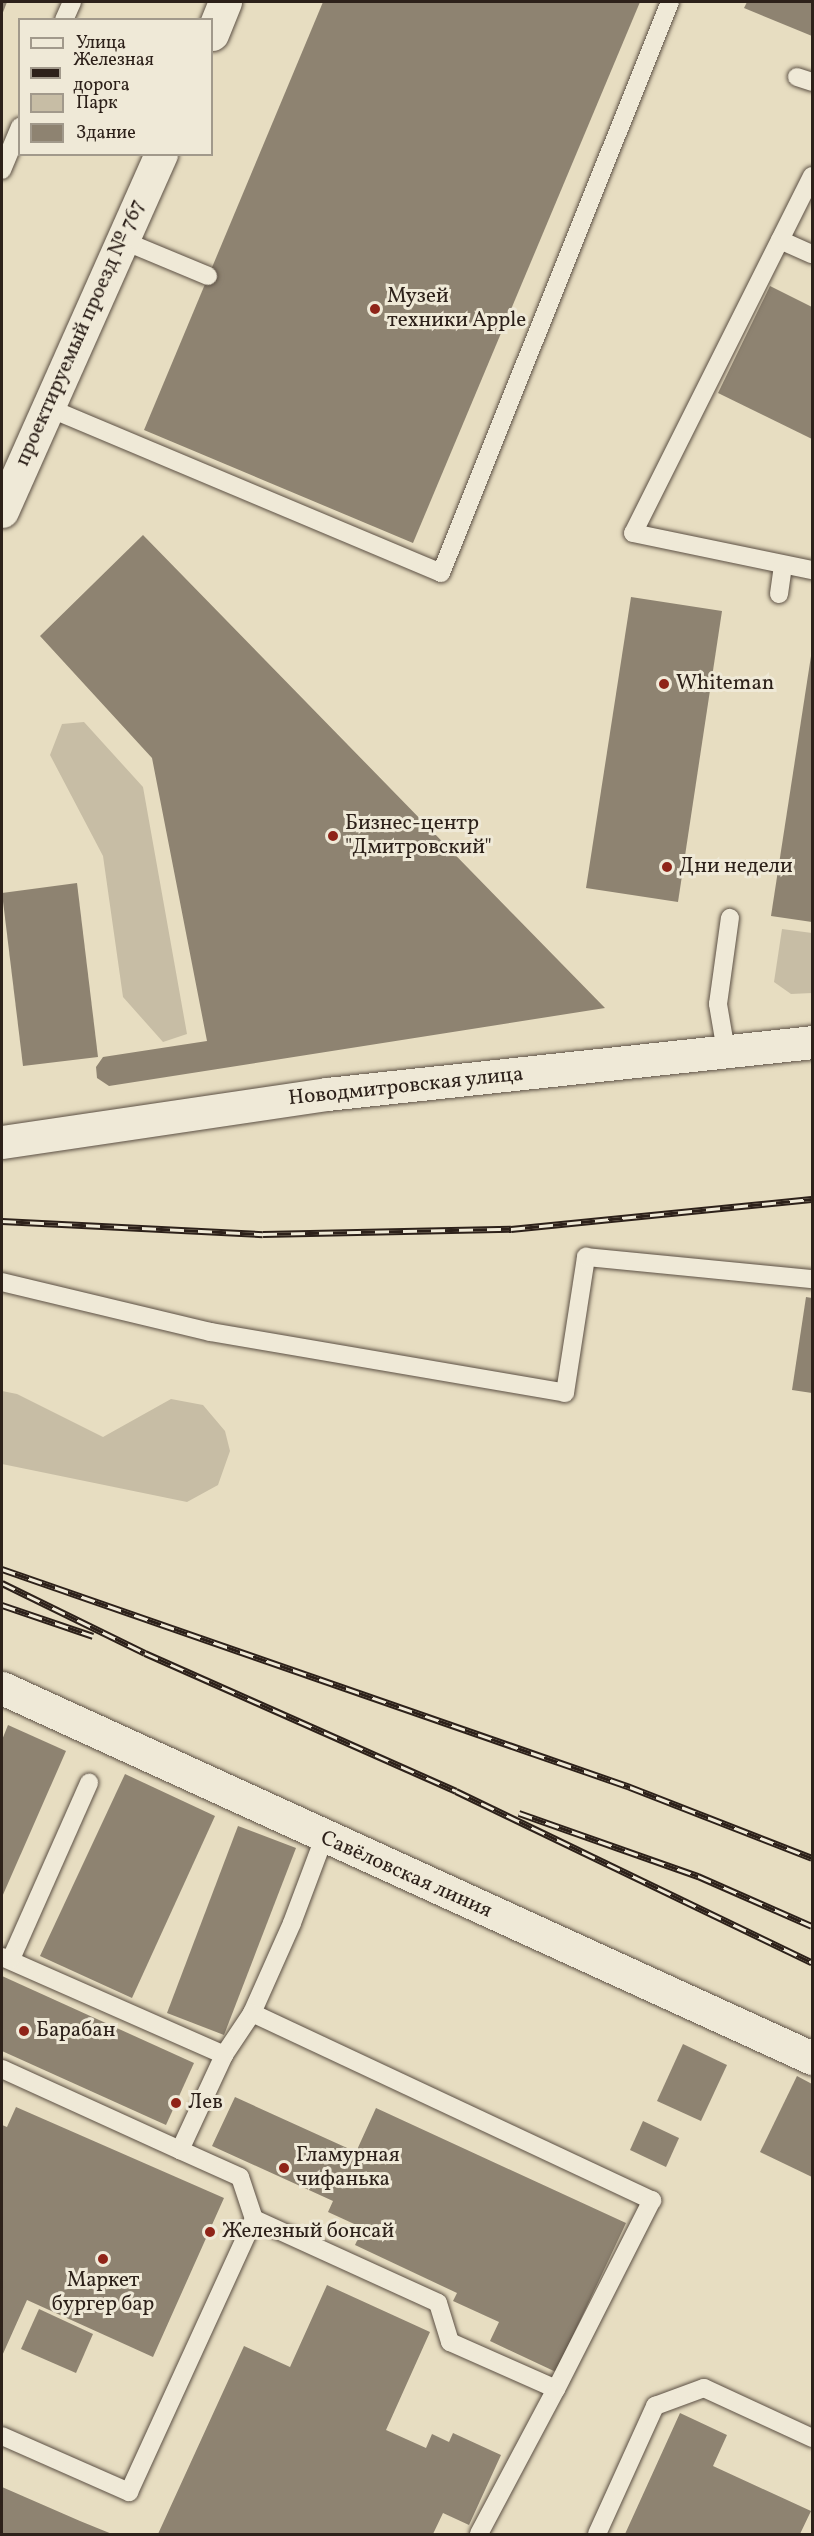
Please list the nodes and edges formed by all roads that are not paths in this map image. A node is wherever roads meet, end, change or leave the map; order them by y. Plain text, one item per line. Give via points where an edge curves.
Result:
1 (72, 2) edge
2 (225, 2) edge
3 (670, 2) edge
4 (65, 18) edge
5 (213, 32) edge
6 (18, 132) edge
7 (159, 156) edge
8 (2, 170) edge
9 (813, 176) edge
10 (780, 240) junction
11 (124, 241) junction
12 (813, 254) edge
13 (208, 276) dead end
14 (49, 408) junction
15 (2, 511) edge
16 (783, 566) junction
17 (813, 570) edge
18 (779, 594) dead end
19 (729, 918) dead end
20 (813, 1042) edge
21 (726, 1051) junction
22 (2, 1142) edge
23 (813, 1280) edge
24 (2, 1282) edge
25 (2, 1688) edge
26 (89, 1783) dead end
27 (324, 1838) junction
28 (6, 1958) edge
29 (252, 2013) junction
30 (224, 2055) junction
31 (813, 2058) edge
32 (2, 2069) edge
33 (180, 2150) junction
34 (254, 2218) junction
35 (556, 2389) junction
36 (2, 2436) edge
37 (813, 2438) edge
38 (479, 2535) edge
39 (597, 2535) edge

1 - 4 lane
2 - 5 street
3 - 14 lane via 441,573
6 - 8 lane
7 - 11 street, проектируемый проезд № 767
9 - 10 lane
10 - 12 lane
10 - 16 lane via 633,533 752,555
11 - 13 lane
11 - 14 street, проектируемый проезд № 767
14 - 15 street, проектируемый проезд № 767
16 - 17 lane
16 - 18 lane
19 - 21 lane via 718,1004
20 - 21 street, Новодмитровская улица
21 - 22 street, Новодмитровская улица via 327,1094
23 - 24 lane via 586,1257 565,1393 210,1332
25 - 27 street, Савёловская линия
26 - 28 lane
27 - 29 lane
27 - 31 street, Савёловская линия
28 - 30 lane
29 - 30 lane
29 - 35 lane via 652,2200
30 - 33 lane
32 - 33 lane
33 - 34 lane via 240,2177
34 - 35 lane via 438,2303 450,2342
34 - 36 lane via 129,2492
35 - 38 lane
37 - 39 lane via 704,2388 655,2406

